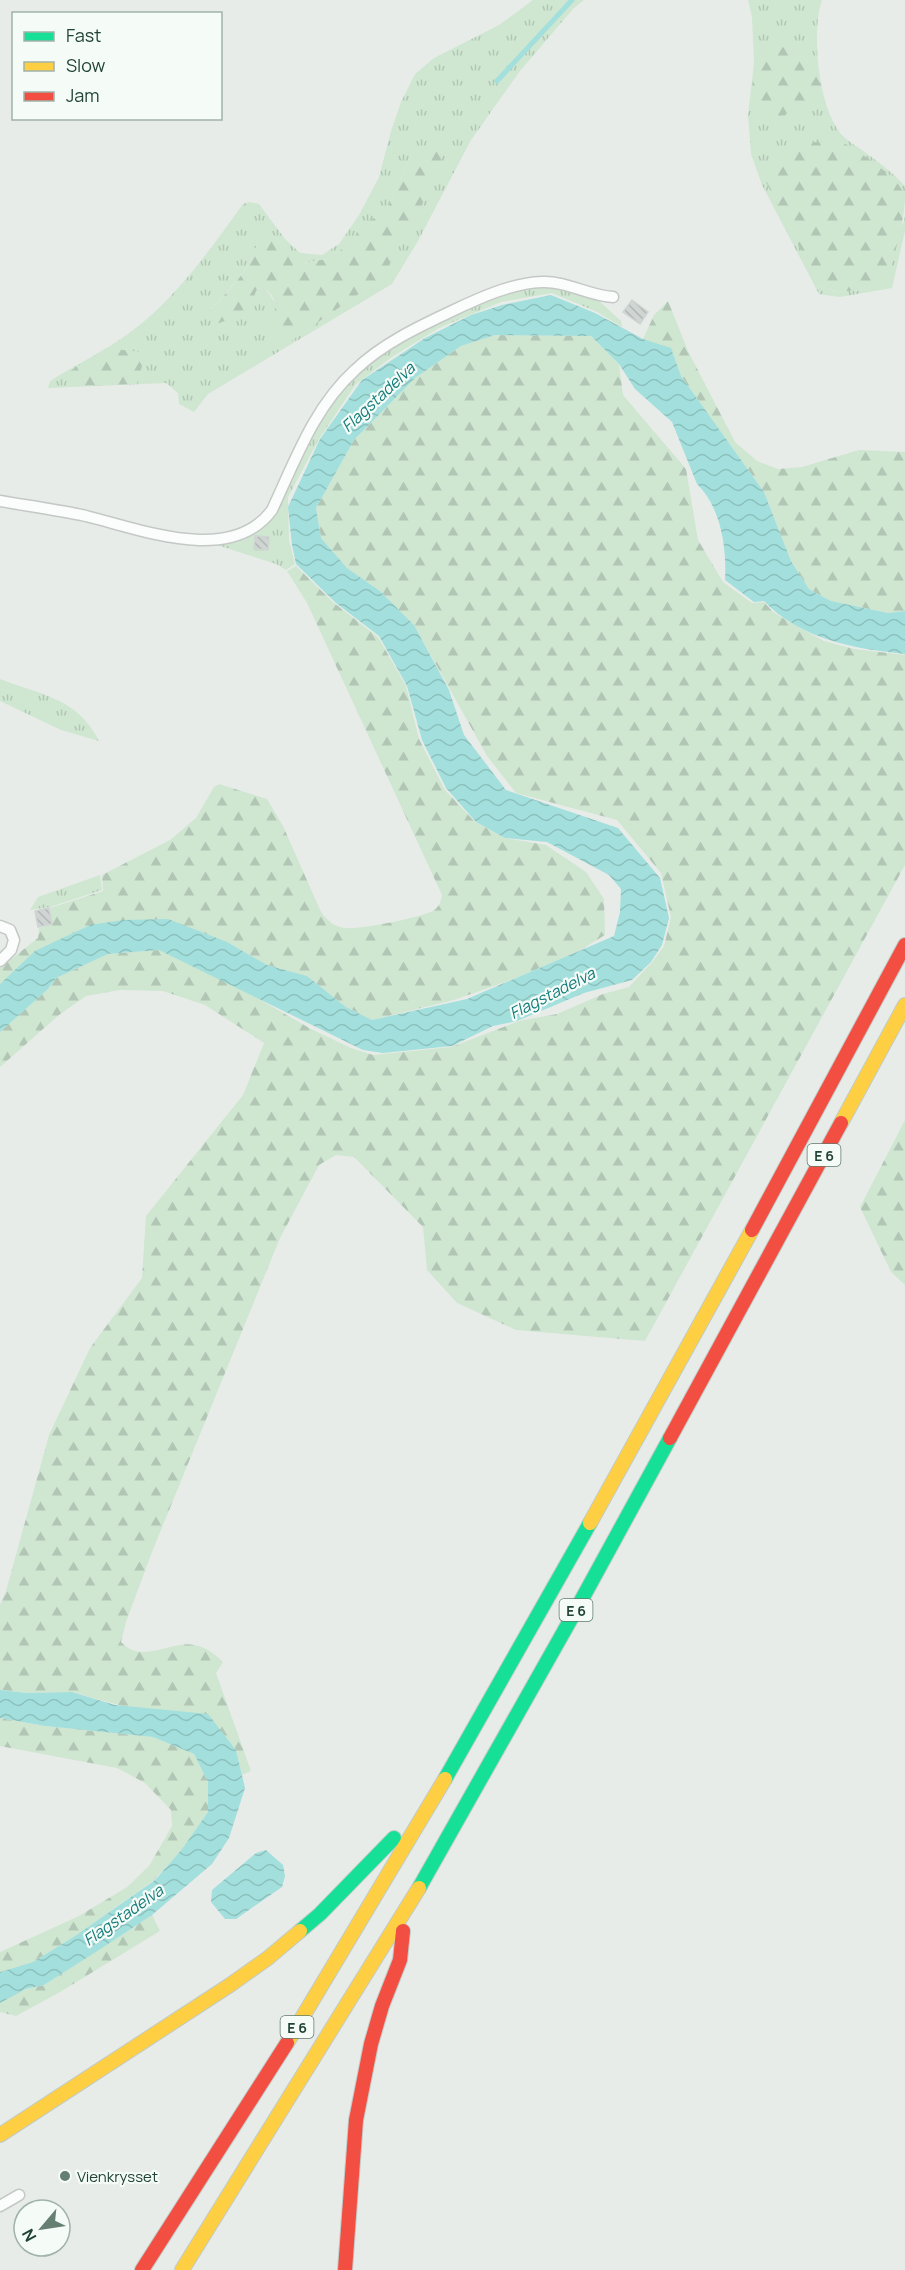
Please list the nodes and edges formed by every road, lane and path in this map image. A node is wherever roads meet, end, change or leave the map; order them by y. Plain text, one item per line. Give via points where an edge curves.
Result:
1 (613, 297) dead end
2 (0, 501) edge
3 (0, 926) edge
4 (905, 945) edge
5 (0, 960) edge
6 (905, 1005) edge
7 (445, 1780) junction
8 (405, 1912) junction
9 (0, 2135) edge
10 (19, 2195) dead end
11 (2, 2204) edge
12 (142, 2270) edge
13 (182, 2270) edge
14 (345, 2270) edge

1 - 2 lane via 550,282 520,286 468,304 397,339 361,364 339,386 304,440 272,510 248,531 206,539 161,536 67,512
3 - 5 lane via 10,930 14,940 11,950
4 - 7 highway, E 6 via 714,1301
6 - 8 highway, E 6 via 587,1590
7 - 9 highway, E 6 via 368,1867 321,1914 268,1958
7 - 12 highway, E 6 via 325,1982
8 - 13 highway, E 6
8 - 14 highway, E 6 via 400,1960 371,2044 356,2120
10 - 11 lane

